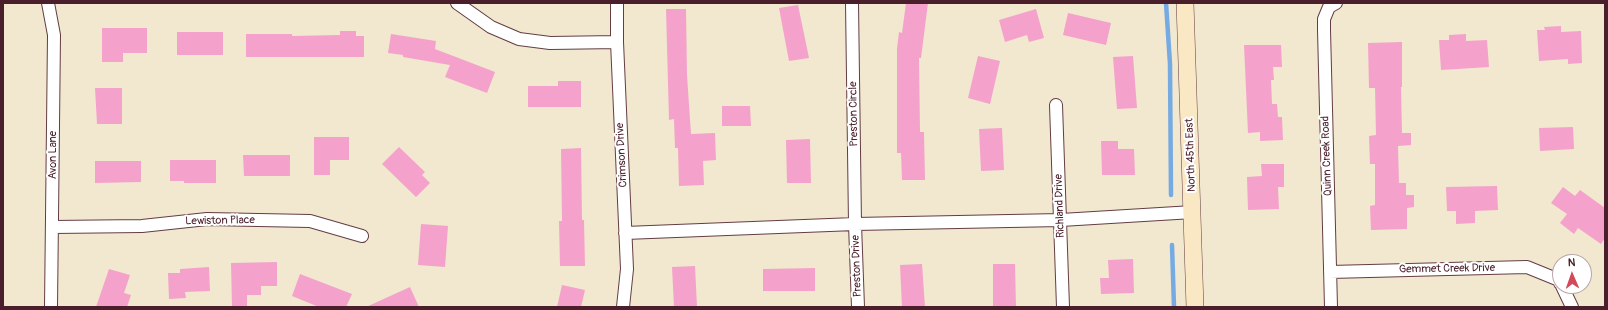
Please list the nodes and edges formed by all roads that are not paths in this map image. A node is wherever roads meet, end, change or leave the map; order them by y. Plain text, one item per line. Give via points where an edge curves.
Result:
1 (48, 3) edge
2 (457, 3) edge
3 (617, 3) edge
4 (852, 3) edge
5 (1186, 3) edge
6 (1332, 5) edge
7 (616, 42) junction
8 (1056, 105) dead end
9 (1193, 212) junction
10 (1061, 220) junction
11 (855, 224) junction
12 (53, 227) junction
13 (626, 233) junction
14 (362, 236) dead end
15 (1330, 272) junction
16 (1552, 277) edge
17 (1566, 294) edge
18 (51, 307) edge
19 (623, 307) edge
20 (858, 307) edge
21 (1063, 307) edge
22 (1195, 307) edge
23 (1331, 307) edge
24 (1572, 307) edge

1 - 12 street, Avon Lane via 54,35
2 - 7 street via 492,27 519,39 550,43
3 - 7 street, Crimson Drive
4 - 11 street, Preston Circle
5 - 9 main road, North 45th East
6 - 15 street, Quinn Creek Road via 1324,19
7 - 13 street, Crimson Drive
8 - 10 street, Richland Drive
9 - 10 street
9 - 22 main road, North 45th East
10 - 11 street
10 - 21 street, Richland Drive
11 - 13 street
11 - 20 street, Preston Drive
12 - 14 street, Lewiston Place via 142,226 207,219 310,221
12 - 18 street, Avon Lane
13 - 19 street, Crimson Drive via 627,268
15 - 16 street, Gemmet Creek Drive via 1527,267
15 - 23 street, Quinn Creek Road
17 - 24 street

